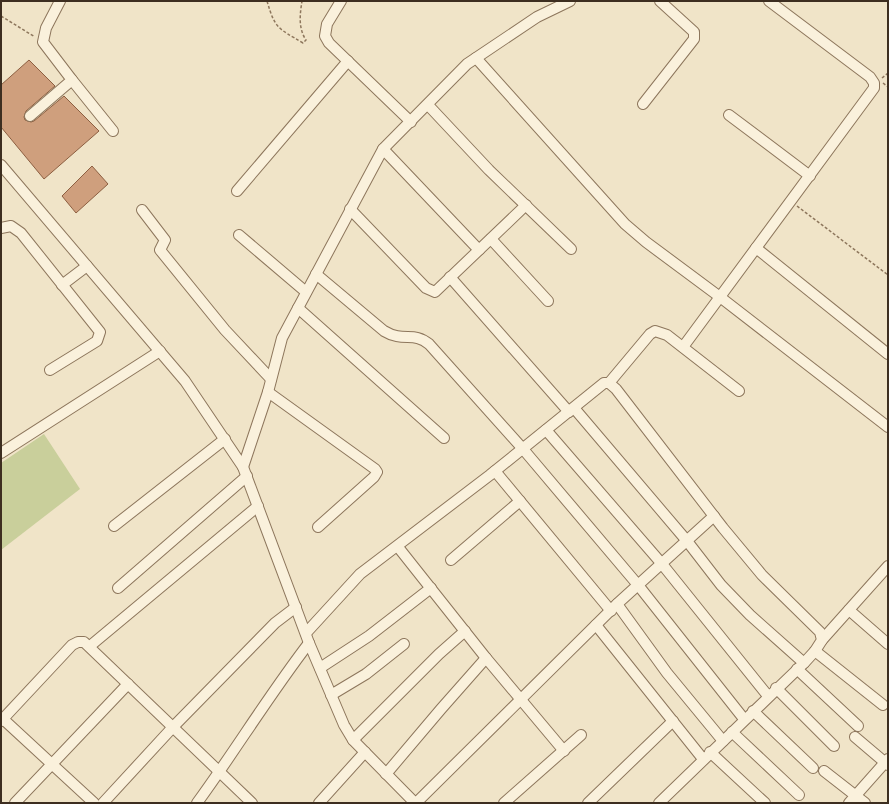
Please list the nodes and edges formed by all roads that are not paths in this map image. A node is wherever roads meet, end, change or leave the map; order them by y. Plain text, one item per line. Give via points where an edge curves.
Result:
1 (60, 1) edge
2 (342, 1) edge
3 (570, 1) edge
4 (660, 1) edge
5 (769, 1) edge
6 (476, 58) junction
7 (348, 61) junction
8 (72, 80) junction
9 (644, 104) dead end
10 (428, 105) junction
11 (729, 115) dead end
12 (30, 116) dead end
13 (411, 122) junction
14 (113, 131) dead end
15 (384, 149) junction
16 (1, 165) edge
17 (810, 176) junction
18 (237, 191) dead end
19 (526, 205) junction
20 (350, 209) junction
21 (142, 210) dead end
22 (1, 228) edge
23 (239, 235) dead end
24 (491, 239) junction
25 (756, 248) junction
26 (571, 249) dead end
27 (479, 250) junction
28 (87, 266) junction
29 (316, 274) junction
30 (450, 278) junction
31 (62, 285) junction
32 (306, 292) junction
33 (720, 297) junction
34 (548, 302) dead end
35 (298, 308) junction
36 (683, 347) junction
37 (160, 351) junction
38 (888, 354) edge
39 (50, 370) dead end
40 (271, 379) junction
41 (609, 383) junction
42 (739, 391) dead end
43 (268, 392) junction
44 (571, 410) junction
45 (888, 427) edge
46 (546, 430) junction
47 (444, 438) dead end
48 (225, 439) junction
49 (523, 449) junction
50 (1, 453) edge
51 (495, 471) junction
52 (245, 472) junction
53 (520, 501) junction
54 (258, 506) junction
55 (714, 516) junction
56 (114, 526) dead end
57 (318, 527) dead end
58 (687, 541) junction
59 (398, 547) junction
60 (451, 560) dead end
61 (662, 564) junction
62 (887, 570) edge
63 (638, 586) junction
64 (118, 588) dead end
65 (431, 588) junction
66 (296, 607) junction
67 (614, 608) junction
68 (849, 610) junction
69 (596, 625) junction
70 (465, 631) junction
71 (307, 638) junction
72 (822, 640) junction
73 (404, 644) dead end
74 (888, 644) edge
75 (90, 646) junction
76 (815, 651) junction
77 (486, 658) junction
78 (800, 666) junction
79 (320, 668) junction
80 (128, 684) junction
81 (776, 688) junction
82 (331, 694) junction
83 (768, 696) junction
84 (521, 699) junction
85 (886, 708) edge
86 (753, 711) junction
87 (744, 719) junction
88 (2, 720) edge
89 (673, 721) junction
90 (858, 726) dead end
91 (173, 727) junction
92 (732, 732) junction
93 (581, 735) dead end
94 (856, 737) dead end
95 (353, 740) junction
96 (723, 741) junction
97 (834, 746) dead end
98 (564, 750) junction
99 (365, 752) junction
100 (707, 755) junction
101 (887, 762) edge
102 (52, 764) junction
103 (813, 768) dead end
104 (824, 771) dead end
105 (220, 772) junction
106 (386, 774) junction
107 (852, 799) edge
108 (798, 800) edge
109 (15, 803) edge
110 (94, 803) edge
111 (102, 803) edge
112 (197, 803) edge
113 (252, 803) edge
114 (319, 803) edge
115 (415, 803) edge
116 (504, 803) edge
117 (588, 803) edge
118 (659, 803) edge
119 (765, 803) edge
120 (864, 803) edge

1 - 8 street via 46,28 43,42
2 - 7 street via 327,24 325,36
3 - 6 street via 537,17
4 - 9 street via 689,26 694,32 694,39
5 - 17 street via 870,77 874,83 871,94
6 - 10 street via 467,64
6 - 33 street via 625,224
7 - 13 street
7 - 18 street
8 - 12 street
8 - 14 street
10 - 13 street
10 - 19 street
11 - 17 street
13 - 15 street
15 - 20 street
15 - 27 street
16 - 28 street
17 - 25 street
19 - 24 street
19 - 26 street
20 - 29 street
20 - 30 street via 426,288 435,292
21 - 40 street via 165,240 160,250 225,330
22 - 31 street via 11,226 21,233
23 - 32 street
24 - 27 street
24 - 34 street
25 - 33 street
25 - 38 street
27 - 30 street
28 - 31 street
28 - 37 street
29 - 32 street
29 - 49 street via 384,332 393,337 421,338 429,344
30 - 44 street
31 - 39 street via 100,332 100,336
32 - 35 street
33 - 36 street
33 - 45 street
35 - 40 street via 282,338
35 - 47 street
36 - 41 street via 661,332 655,331
36 - 42 street
37 - 48 street via 186,380
37 - 50 street
40 - 43 street
41 - 44 street via 604,383
41 - 55 street
43 - 52 street
43 - 57 street via 375,469 374,477
44 - 46 street
44 - 58 street
46 - 49 street
46 - 61 street
48 - 52 street
48 - 56 street
49 - 51 street
49 - 63 street
51 - 53 street
51 - 59 street
52 - 54 street
52 - 64 street
53 - 60 street
53 - 67 street
54 - 66 street
54 - 75 street
55 - 58 street
55 - 72 street via 762,574 820,632
58 - 61 street
58 - 78 street via 721,585
59 - 65 street
59 - 71 street via 360,574
61 - 63 street
61 - 83 street
62 - 68 street
63 - 67 street
63 - 87 street
65 - 70 street
65 - 79 street via 369,636
66 - 71 street
66 - 91 street via 274,623
67 - 69 street
67 - 96 street
68 - 72 street
68 - 74 street
69 - 84 street
69 - 89 street
70 - 77 street
70 - 95 street
71 - 79 street
71 - 105 street
72 - 76 street
73 - 82 street via 366,674
75 - 80 street
75 - 88 street via 84,642 72,645
76 - 78 street
76 - 85 street
77 - 84 street
77 - 106 street
78 - 81 street
78 - 90 street
79 - 82 street
80 - 91 street
80 - 102 street
81 - 83 street
81 - 97 street
82 - 95 street
83 - 86 street
84 - 98 street
84 - 115 street
86 - 87 street
86 - 103 street
87 - 92 street
88 - 102 street
89 - 100 street
89 - 117 street
91 - 105 street
91 - 111 street
92 - 96 street
92 - 108 street
93 - 98 street
94 - 101 street
95 - 99 street
96 - 100 street
98 - 116 street
99 - 106 street
99 - 114 street
100 - 118 street
100 - 119 street
101 - 107 street
102 - 109 street
102 - 110 street
104 - 107 street
105 - 112 street
105 - 113 street
106 - 115 street
107 - 120 street

